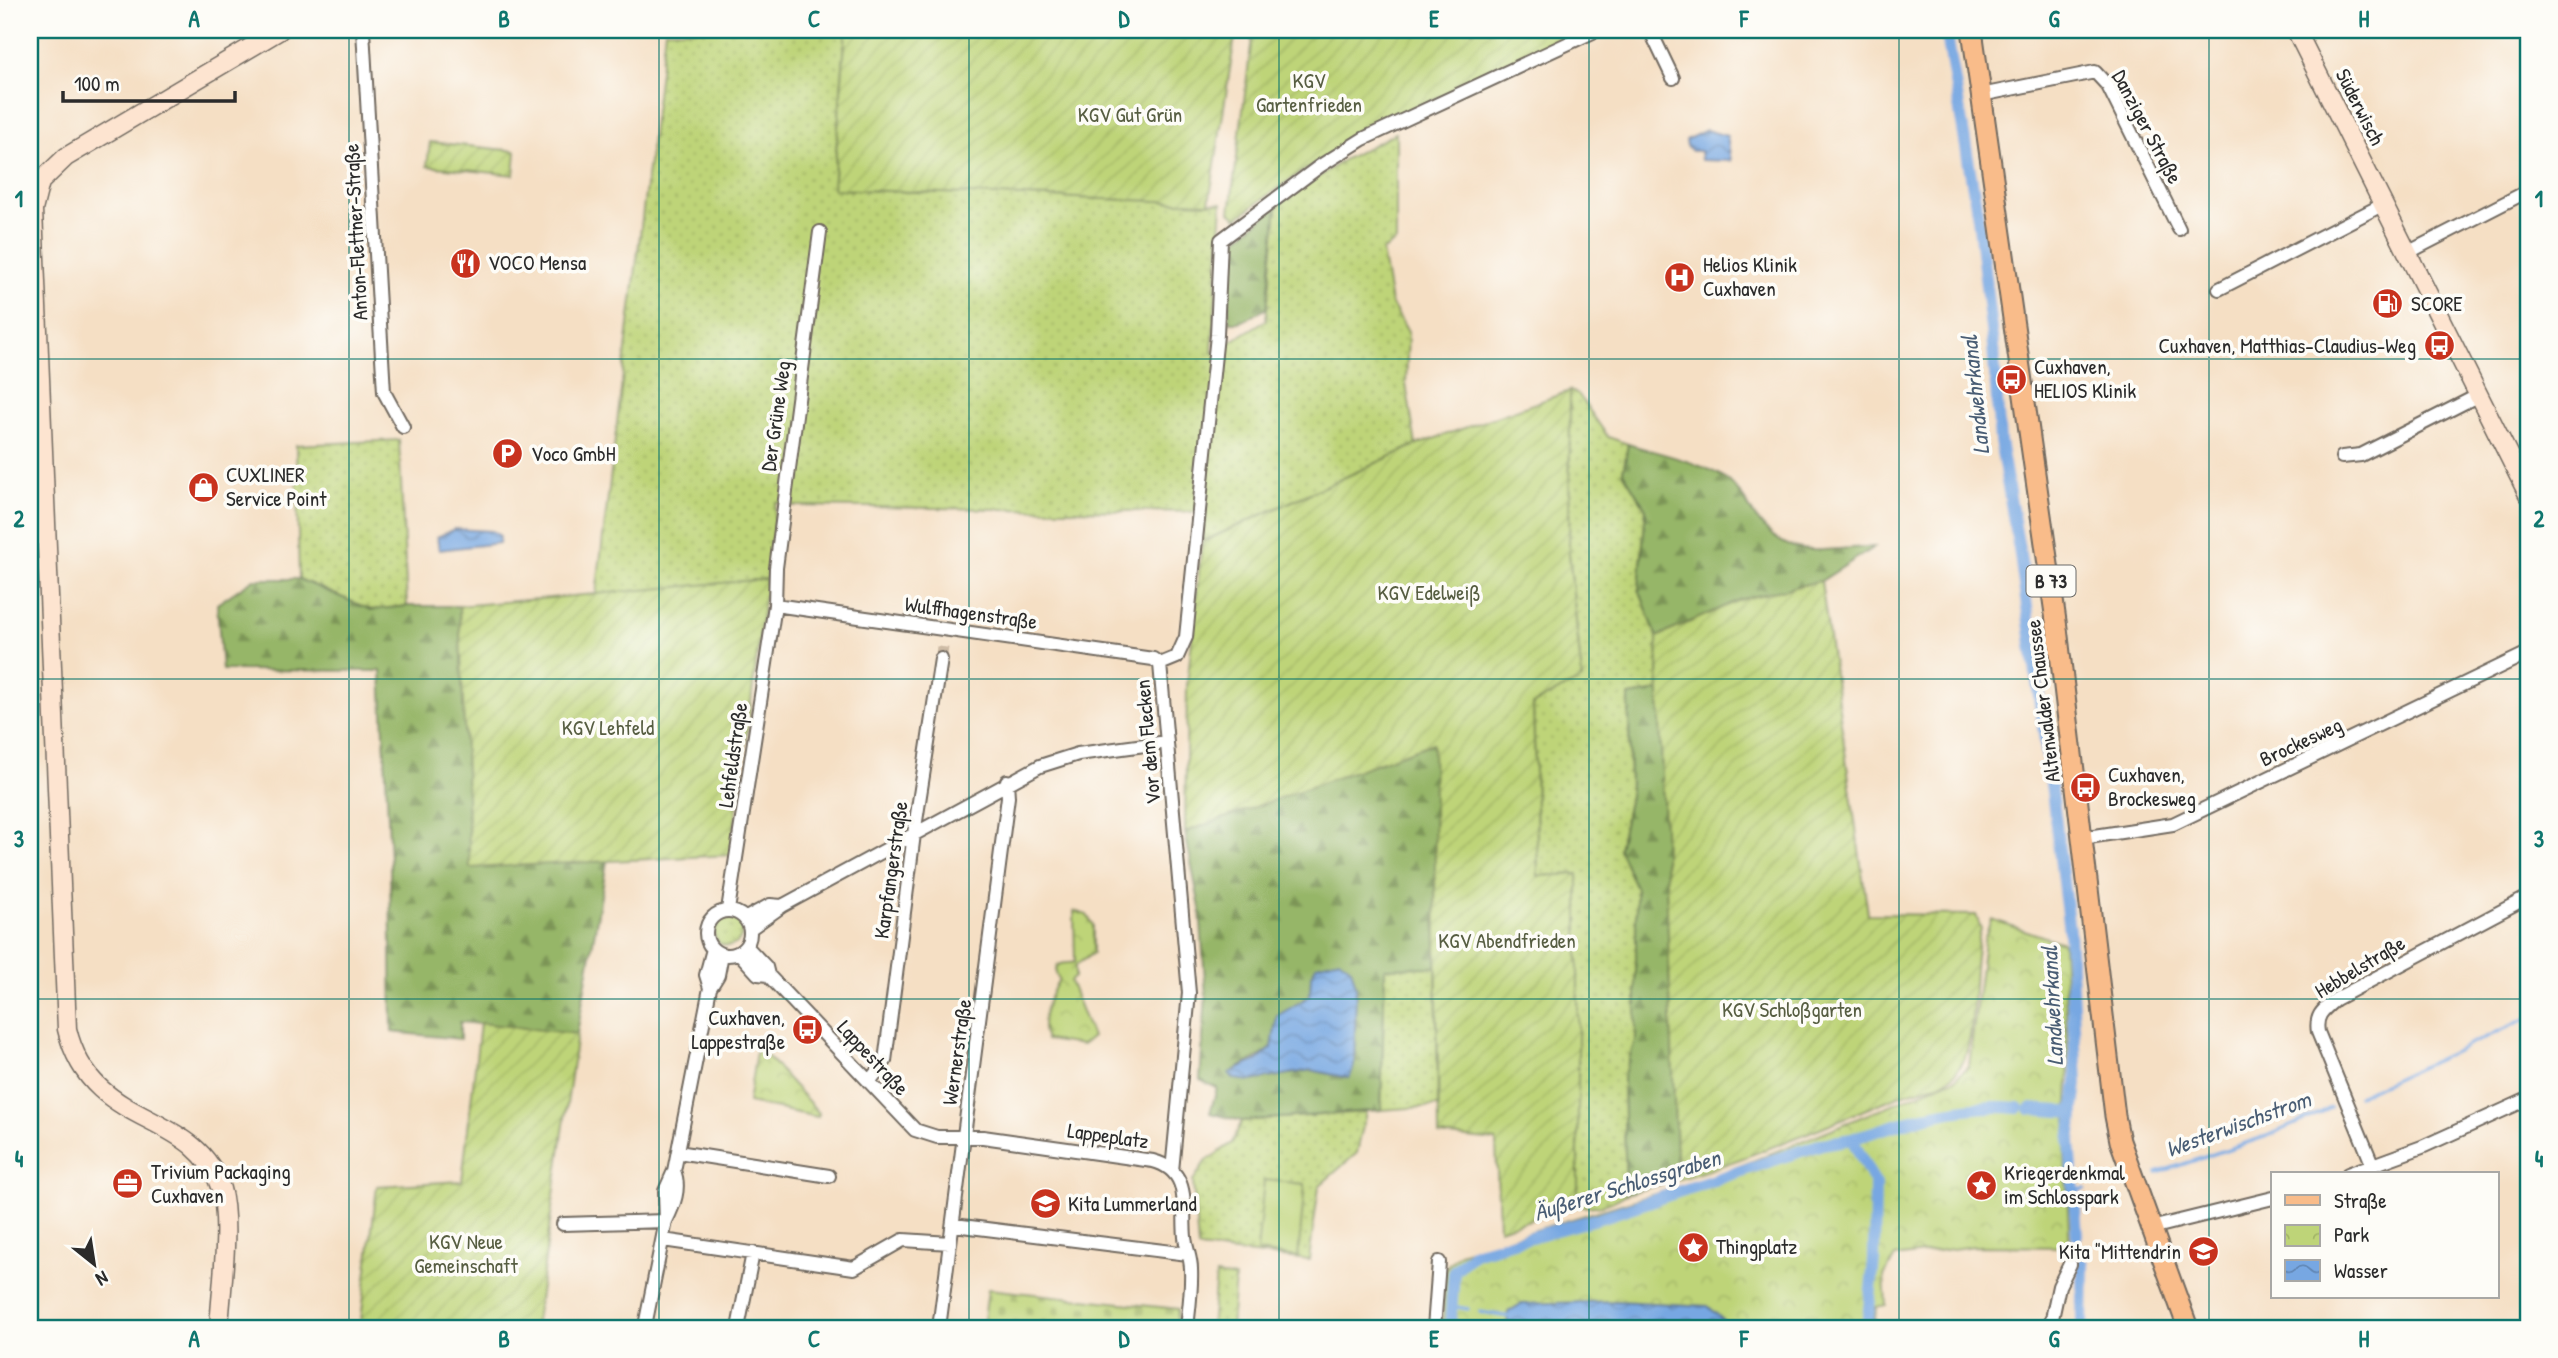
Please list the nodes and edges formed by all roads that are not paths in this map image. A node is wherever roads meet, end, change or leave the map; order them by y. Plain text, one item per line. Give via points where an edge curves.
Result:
1 (280, 30) edge
2 (363, 30) edge
3 (1597, 30) edge
4 (1650, 30) edge
5 (1972, 30) edge
6 (2296, 30) edge
7 (1672, 78) dead end
8 (1981, 95) junction
9 (2528, 191) edge
10 (32, 203) edge
11 (2384, 204) junction
12 (2179, 229) dead end
13 (820, 232) dead end
14 (2409, 252) junction
15 (2219, 289) dead end
16 (2479, 395) junction
17 (403, 427) dead end
18 (2342, 457) dead end
19 (2528, 494) edge
20 (775, 605) junction
21 (945, 629) junction
22 (943, 643) tunnel mouth
23 (2528, 653) edge
24 (941, 659) tunnel mouth
25 (1160, 664) junction
26 (1167, 742) junction
27 (1007, 781) junction
28 (914, 834) junction
29 (2082, 838) junction
30 (2528, 897) edge
31 (728, 910) junction
32 (748, 923) junction
33 (742, 949) junction
34 (717, 951) junction
35 (869, 1082) junction
36 (2528, 1099) edge
37 (965, 1137) junction
38 (678, 1152) junction
39 (2373, 1166) junction
40 (1172, 1171) junction
41 (2354, 1172) edge
42 (829, 1176) dead end
43 (2271, 1198) edge
44 (666, 1221) junction
45 (563, 1224) dead end
46 (954, 1225) junction
47 (2151, 1227) junction
48 (663, 1240) junction
49 (950, 1243) junction
50 (753, 1253) junction
51 (1188, 1254) junction
52 (1439, 1262) dead end
53 (2070, 1264) dead end
54 (219, 1328) edge
55 (647, 1328) edge
56 (738, 1328) edge
57 (939, 1328) edge
58 (1187, 1328) edge
59 (1434, 1328) edge
60 (2050, 1328) edge
61 (2188, 1328) edge

1 - 10 street via 66,157 47,172
2 - 17 street, Anton-Flettner-Straße via 384,392
3 - 25 street, Vor dem Flecken via 1363,139 1221,240 1217,335 1186,637 1177,657
4 - 7 street
5 - 8 main road, Altenwalder Chaussee / B 73
6 - 11 street, Süderwisch
8 - 12 street, Danziger Straße via 2095,72 2108,86
8 - 29 main road, Altenwalder Chaussee / B 73 via 2057,628
9 - 14 street
10 - 54 street via 67,1029 79,1062 104,1094 186,1141 213,1170 225,1206
11 - 14 street, Süderwisch
11 - 15 street
13 - 20 street, Der Grüne Weg
14 - 16 street, Süderwisch
16 - 18 street via 2361,455
16 - 19 street, Süderwisch
20 - 21 street, Wulffhagenstraße
20 - 31 street, Lehfeldstraße
21 - 22 street
21 - 25 street, Wulffhagenstraße via 1153,659
23 - 29 street, Brockesweg via 2173,824
24 - 28 street, Karpfangerstraße
25 - 26 street, Vor dem Flecken
26 - 27 street via 1069,757
26 - 40 street, Vor dem Flecken via 1189,993
27 - 28 street
27 - 37 street, Wernerstraße
28 - 32 street
28 - 35 street, Karpfangerstraße via 885,1061
29 - 47 main road, Altenwalder Chaussee / B 73 via 2115,1116
30 - 39 street, Hebbelstraße via 2336,999 2319,1013 2318,1032
31 - 32 street
31 - 34 street via 708,922 706,937
32 - 33 street
33 - 34 street
33 - 35 street, Lappestraße via 766,967 768,975
34 - 38 street via 706,975 710,989
35 - 37 street, Lappestraße via 915,1129 937,1137
36 - 39 street
37 - 40 street, Lappeplatz via 1153,1161
37 - 46 street, Wernerstraße
38 - 42 street
38 - 44 street via 674,1205
39 - 41 street
40 - 51 street, Lappeplatz via 1185,1197
43 - 47 street
44 - 45 street
44 - 48 street
46 - 49 street, Wernerstraße
46 - 51 street
47 - 61 main road, B 73
48 - 50 street
48 - 55 street
49 - 50 street via 903,1240 854,1268
49 - 57 street, Wernerstraße
50 - 56 street
51 - 58 street, Lappeplatz via 1192,1267
52 - 59 street
53 - 60 street via 2059,1286

